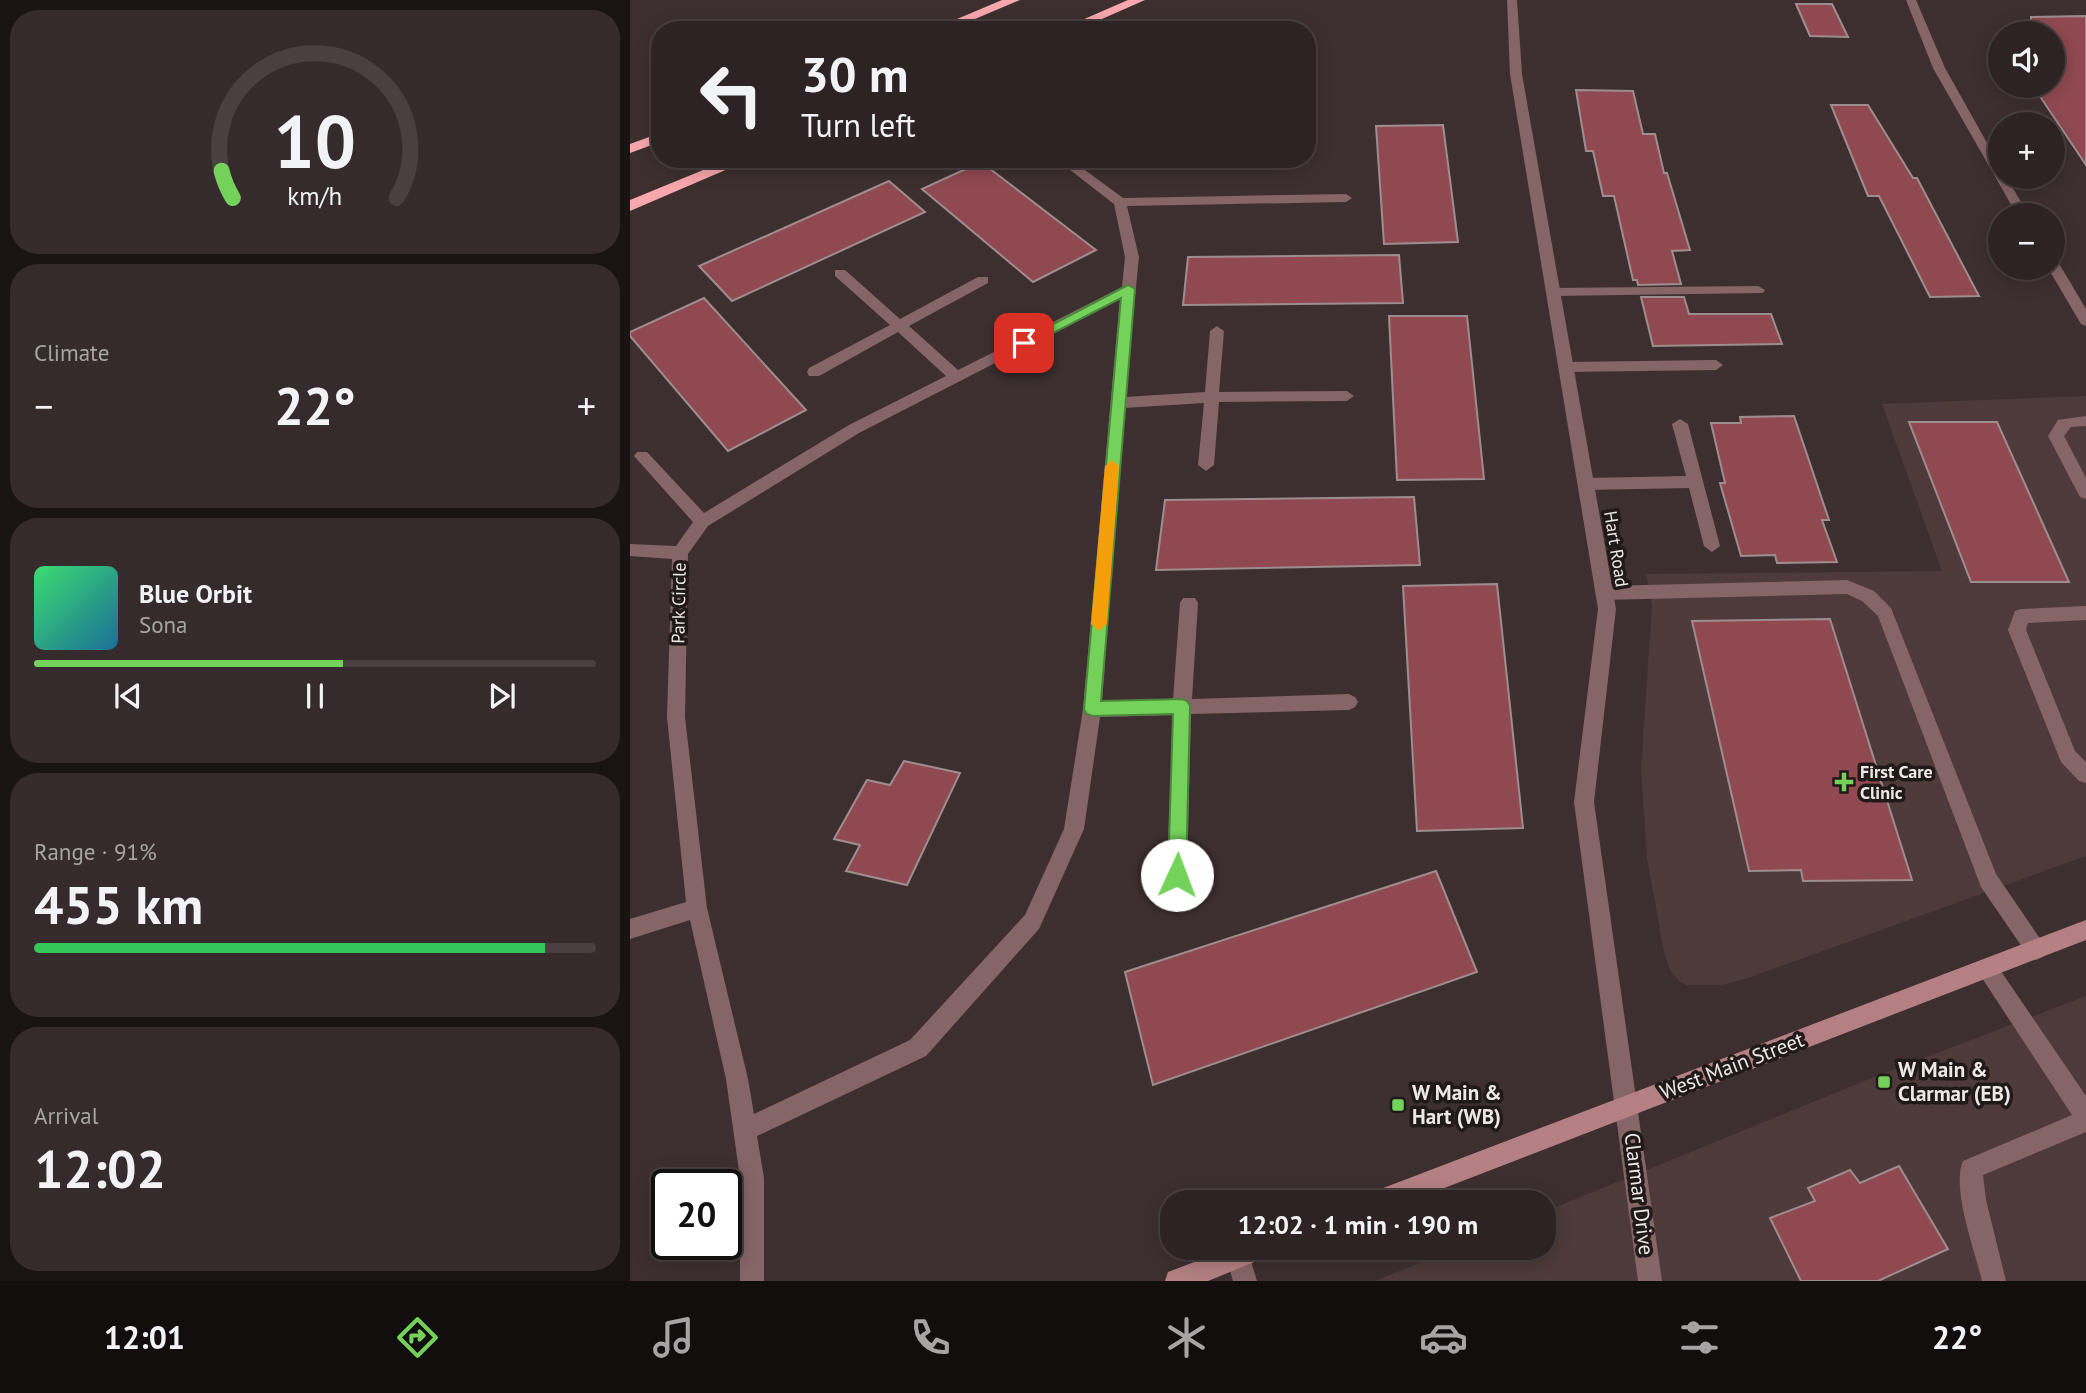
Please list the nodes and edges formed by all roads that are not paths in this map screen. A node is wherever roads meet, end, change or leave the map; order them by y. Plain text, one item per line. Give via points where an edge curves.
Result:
1 (1014, 0) edge
2 (1139, 0) edge
3 (1512, 0) edge
4 (1911, 0) edge
5 (960, 21) edge
6 (1087, 21) edge
7 (651, 141) edge
8 (630, 149) edge
9 (1988, 156) edge
10 (722, 168) edge
11 (1074, 168) edge
12 (1346, 198) dead end
13 (1120, 202) junction
14 (630, 206) edge
15 (840, 273) dead end
16 (983, 280) dead end
17 (2062, 280) edge
18 (1128, 289) junction
19 (1758, 290) dead end
20 (1553, 292) junction
21 (2086, 321) edge
22 (900, 325) junction
23 (1217, 331) dead end
24 (1716, 365) dead end
25 (1566, 367) junction
26 (814, 372) dead end
27 (957, 377) junction
28 (1347, 396) dead end
29 (1211, 397) junction
30 (1117, 403) junction
31 (2086, 421) edge
32 (1681, 424) dead end
33 (642, 456) dead end
34 (1206, 465) dead end
35 (1696, 482) junction
36 (1586, 484) junction
37 (2086, 493) edge
38 (702, 522) junction
39 (1712, 546) dead end
40 (630, 550) edge
41 (680, 553) junction
42 (1604, 593) junction
43 (1189, 603) dead end
44 (2086, 612) edge
45 (1349, 702) dead end
46 (1182, 706) junction
47 (1093, 709) junction
48 (2086, 775) edge
49 (1177, 875) dead end
50 (697, 908) junction
51 (630, 929) edge
52 (2086, 930) edge
53 (2036, 950) junction
54 (1987, 968) junction
55 (1628, 1106) junction
56 (2086, 1119) edge
57 (744, 1130) junction
58 (1409, 1190) edge
59 (1230, 1260) edge
60 (1239, 1260) edge
61 (752, 1281) edge
62 (1177, 1281) edge
63 (1245, 1281) edge
64 (1650, 1281) edge
65 (1994, 1281) edge

1 - 5 highway
2 - 6 highway
3 - 20 street, Hart Road via 1516,75
4 - 9 street via 1939,68
7 - 8 highway
10 - 14 highway
11 - 13 street
12 - 13 street
13 - 18 street via 1132,257
15 - 22 street
16 - 22 street
17 - 21 street
18 - 27 street, Park Circle
18 - 30 street
19 - 20 street
20 - 25 street, Hart Road
22 - 26 street
22 - 27 street
23 - 29 street
24 - 25 street
25 - 36 street, Hart Road
27 - 38 street, Park Circle via 854,429
28 - 29 street
29 - 30 street
29 - 34 street
30 - 47 street
31 - 37 street via 2062,423 2056,436
32 - 35 street
33 - 38 street
35 - 36 street
35 - 39 street
36 - 42 street, Hart Road
38 - 41 street, Park Circle
40 - 41 street
41 - 50 street, Park Circle via 676,717
42 - 53 street via 1847,587 1875,600 1885,612 1988,880
42 - 55 street, Hart Road via 1607,609 1584,802
43 - 46 street
44 - 48 street via 2021,616 2017,630 2068,756
45 - 46 street
46 - 47 street
46 - 49 street
47 - 57 street via 1074,829 1032,922 918,1048
50 - 51 street
50 - 57 street, Park Circle via 737,1079
52 - 53 main road, West Main Street
53 - 54 main road, West Main Street
54 - 55 main road, West Main Street
54 - 56 street
55 - 58 main road, West Main Street
55 - 64 street, Clarmar Drive
56 - 65 street via 1971,1168
57 - 61 street, Park Circle via 752,1178
59 - 62 main road
60 - 63 street

